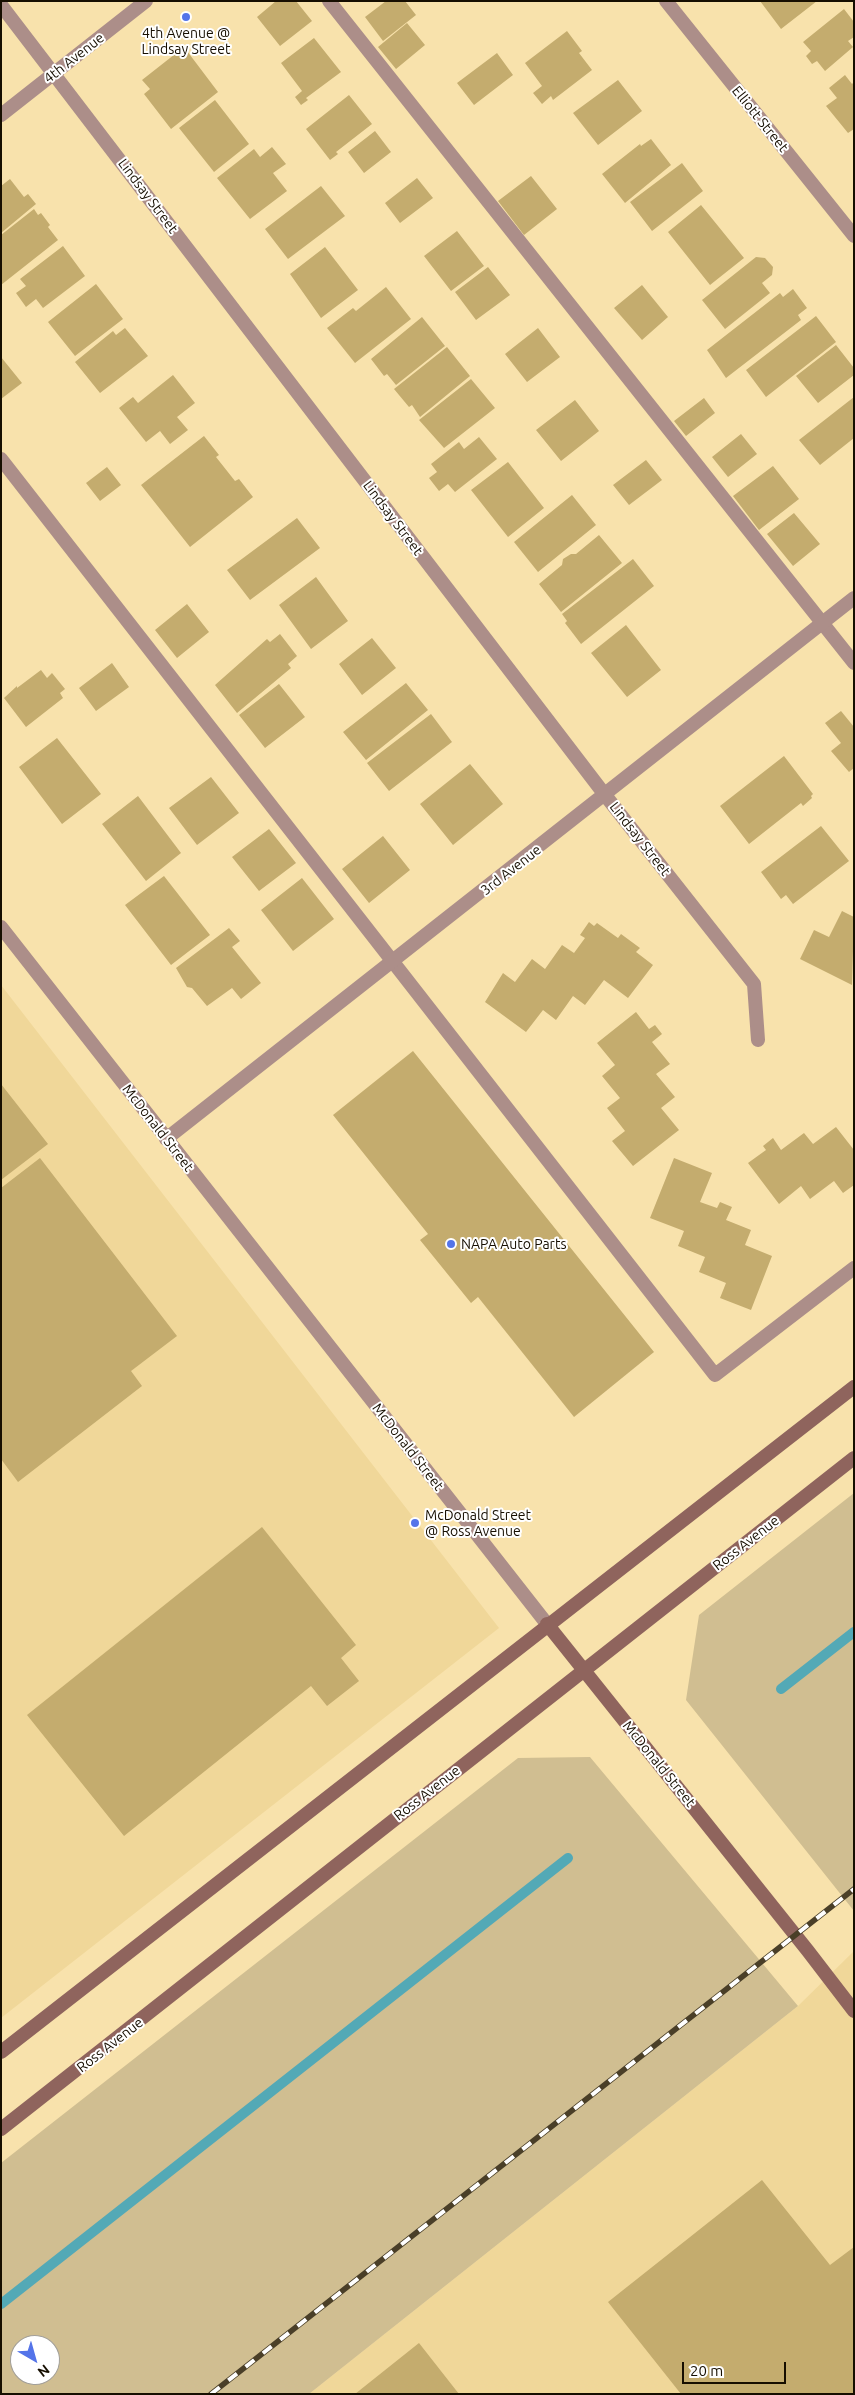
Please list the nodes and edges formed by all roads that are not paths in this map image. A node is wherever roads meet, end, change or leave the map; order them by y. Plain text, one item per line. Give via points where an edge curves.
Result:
1 (146, 1) edge
2 (329, 1) edge
3 (666, 1) edge
4 (1, 5) edge
5 (55, 73) junction
6 (1, 115) edge
7 (854, 236) edge
8 (1, 459) edge
9 (854, 598) edge
10 (823, 623) junction
11 (854, 663) edge
12 (605, 795) junction
13 (1, 928) edge
14 (392, 963) junction
15 (758, 1040) dead end
16 (166, 1140) junction
17 (854, 1268) edge
18 (854, 1387) edge
19 (854, 1458) edge
20 (547, 1624) junction
21 (583, 1670) junction
22 (854, 2011) edge
23 (1, 2052) edge
24 (1, 2129) edge

1 - 5 street, 4th Avenue
2 - 10 street
3 - 7 street, Elliott Street
4 - 5 street, Lindsay Street
5 - 6 street, 4th Avenue
5 - 12 street, Lindsay Street
8 - 14 street
9 - 10 street, 3rd Avenue
10 - 11 street
10 - 12 street, 3rd Avenue
12 - 14 street, 3rd Avenue
12 - 15 street, Lindsay Street via 754,984
13 - 16 street, McDonald Street
14 - 16 street, 3rd Avenue
14 - 17 street via 714,1375
16 - 20 street, McDonald Street
18 - 20 main road
19 - 21 main road, Ross Avenue
20 - 21 main road, McDonald Street
20 - 23 main road
21 - 22 main road, McDonald Street
21 - 24 main road, Ross Avenue

